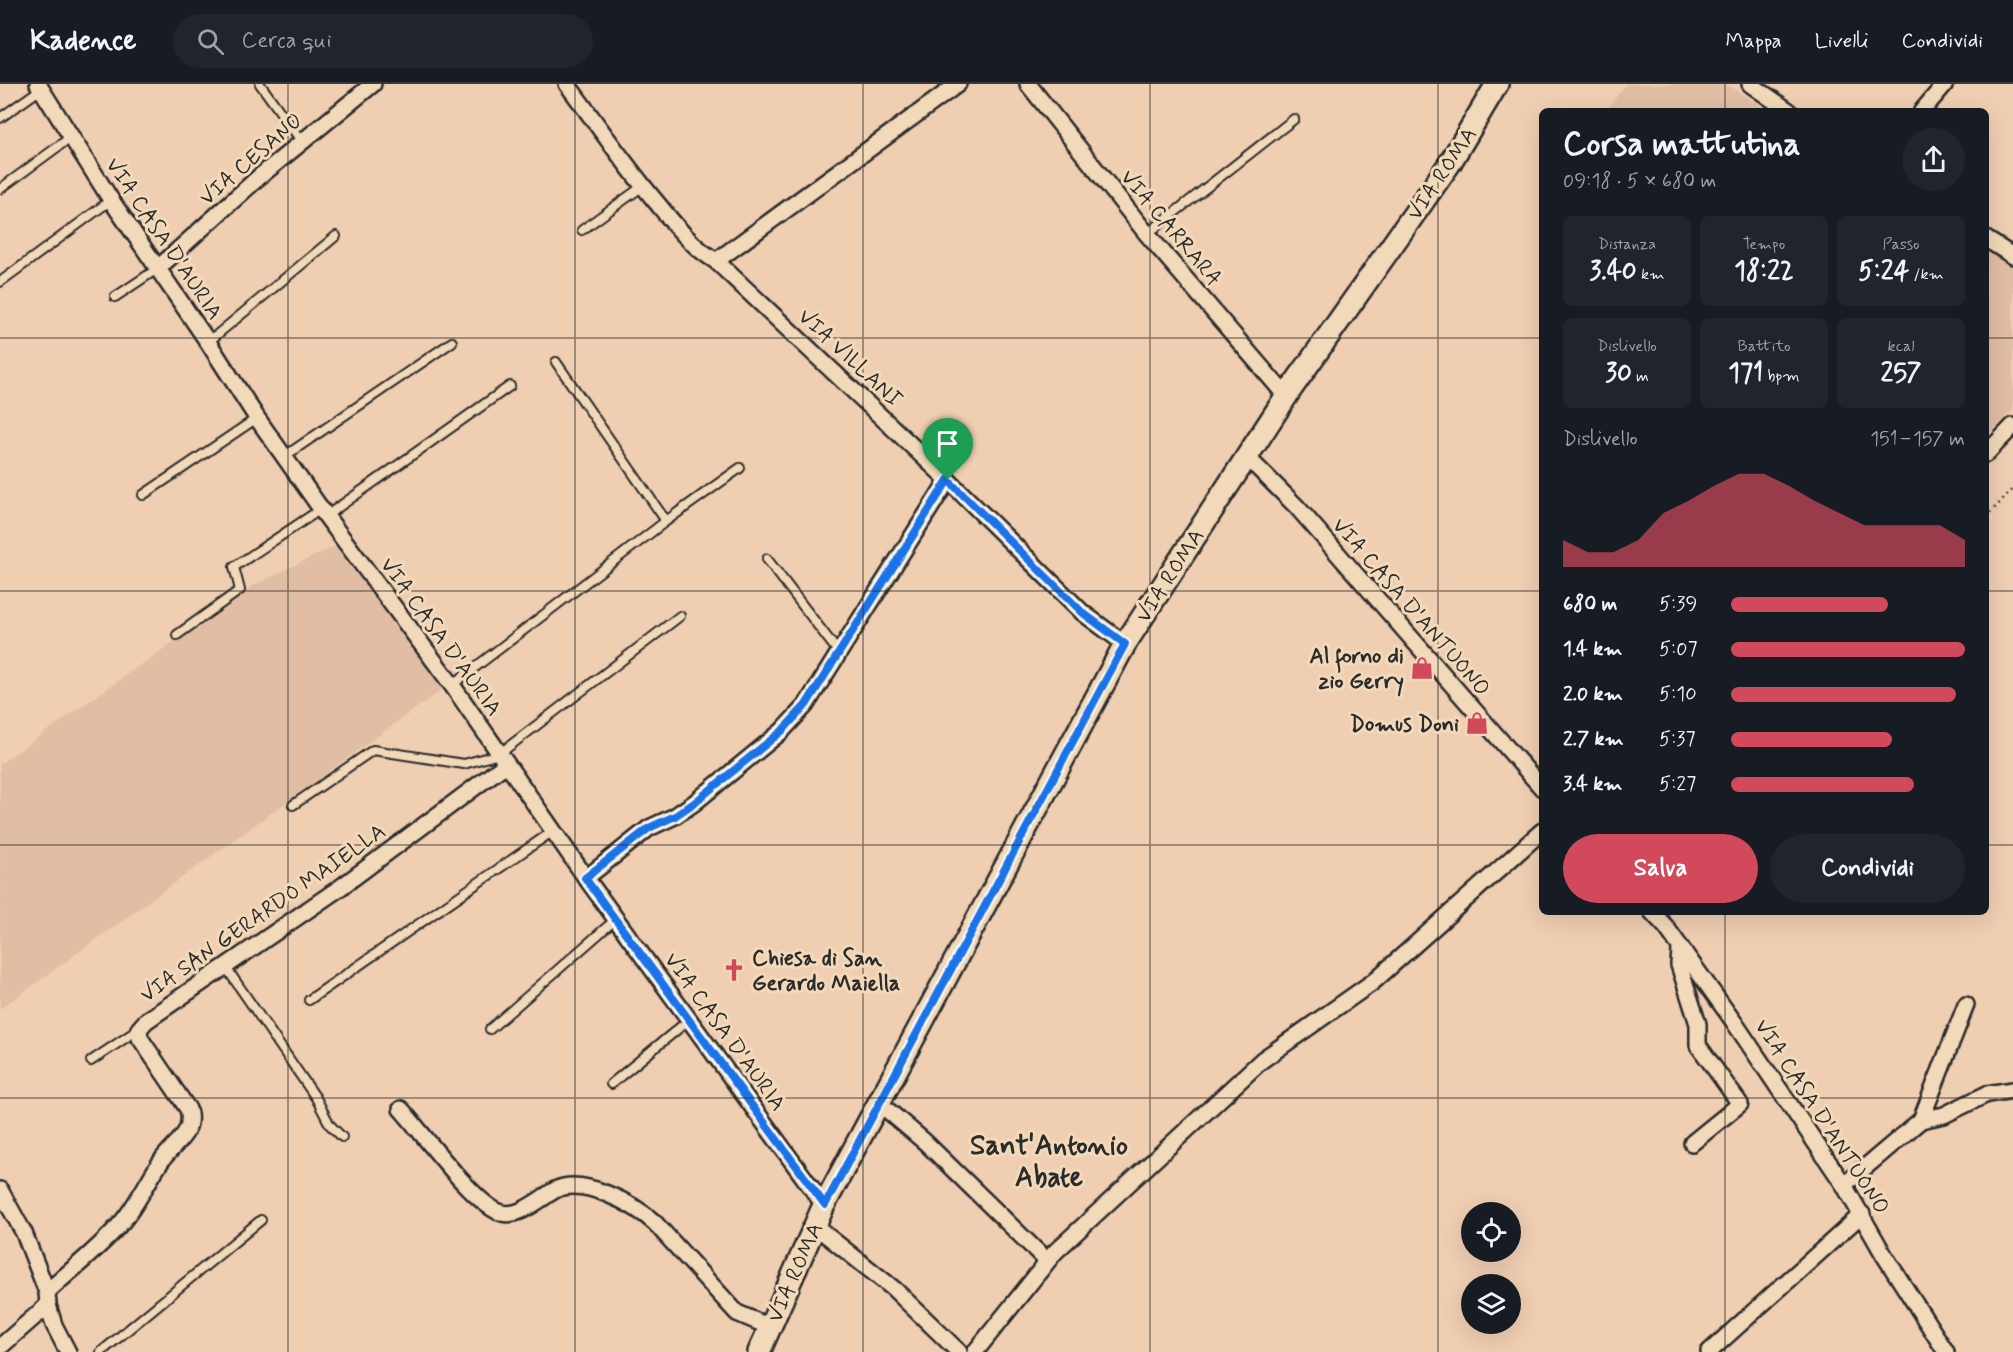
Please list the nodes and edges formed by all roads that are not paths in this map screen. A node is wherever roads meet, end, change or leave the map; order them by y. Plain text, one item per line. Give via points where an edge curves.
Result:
1 (260, 84) edge
2 (373, 84) edge
3 (567, 84) edge
4 (958, 84) edge
5 (1028, 84) edge
6 (1497, 84) edge
7 (1750, 84) edge
8 (1945, 84) edge
9 (40, 87) edge
10 (1785, 108) edge
11 (1925, 108) edge
12 (0, 118) edge
13 (1294, 119) dead end
14 (71, 137) junction
15 (302, 142) junction
16 (643, 186) junction
17 (0, 189) edge
18 (111, 200) junction
19 (582, 230) dead end
20 (1147, 234) junction
21 (336, 236) dead end
22 (1989, 241) edge
23 (2013, 256) edge
24 (716, 261) junction
25 (157, 268) junction
26 (0, 282) edge
27 (115, 297) dead end
28 (208, 342) junction
29 (452, 342) dead end
30 (556, 362) dead end
31 (510, 386) dead end
32 (1286, 396) junction
33 (257, 418) junction
34 (2013, 426) edge
35 (1989, 451) edge
36 (285, 456) junction
37 (1246, 456) junction
38 (740, 468) dead end
39 (948, 480) junction
40 (143, 495) dead end
41 (324, 513) junction
42 (666, 522) junction
43 (767, 559) dead end
44 (680, 616) dead end
45 (177, 635) dead end
46 (1125, 644) junction
47 (839, 653) junction
48 (452, 685) junction
49 (503, 759) junction
50 (1539, 785) edge
51 (293, 805) dead end
52 (553, 831) junction
53 (1539, 834) edge
54 (585, 878) junction
55 (1655, 915) edge
56 (616, 919) junction
57 (1680, 949) junction
58 (225, 966) junction
59 (309, 1000) dead end
60 (1965, 1005) dead end
61 (690, 1019) junction
62 (140, 1029) junction
63 (490, 1029) dead end
64 (91, 1060) dead end
65 (611, 1084) dead end
66 (2013, 1090) edge
67 (879, 1102) junction
68 (401, 1109) dead end
69 (1921, 1120) junction
70 (342, 1137) dead end
71 (1692, 1143) dead end
72 (1844, 1185) junction
73 (0, 1190) edge
74 (825, 1205) junction
75 (1862, 1214) junction
76 (261, 1220) dead end
77 (815, 1226) junction
78 (1047, 1262) junction
79 (47, 1298) junction
80 (770, 1327) junction
81 (0, 1347) edge
82 (68, 1352) edge
83 (101, 1352) edge
84 (759, 1352) edge
85 (959, 1352) edge
86 (975, 1352) edge
87 (1709, 1352) edge
88 (1946, 1352) edge

1 - 15 lane
2 - 15 street, VIA CESANO
3 - 16 street, VIA VILLANI
4 - 24 street
5 - 20 street, VIA CARRARA
6 - 32 main road, VIA ROMA via 1450,163
7 - 10 street
8 - 11 street
9 - 12 lane
9 - 14 street, VIA CASA D'AURIA
13 - 20 lane
14 - 17 lane
14 - 18 street, VIA CASA D'AURIA
15 - 25 street, VIA CESANO
16 - 19 lane
16 - 24 street, VIA VILLANI via 687,239
18 - 25 street, VIA CASA D'AURIA
18 - 26 lane
20 - 32 street, VIA CARRARA
21 - 28 lane
22 - 23 street
24 - 39 street, VIA VILLANI
25 - 27 lane
25 - 28 street, VIA CASA D'AURIA
28 - 33 street, VIA CASA D'AURIA
29 - 36 lane
30 - 42 lane
31 - 41 lane
32 - 37 main road, VIA ROMA
33 - 36 street, VIA CASA D'AURIA
33 - 40 lane
34 - 35 street
36 - 41 street, VIA CASA D'AURIA
37 - 46 main road, VIA ROMA
37 - 50 street, VIA CASA D'ANTUONO via 1297,507
38 - 42 lane
39 - 46 street, VIA VILLANI via 1083,613
39 - 47 street
41 - 45 lane via 234,567 240,590
41 - 48 street, VIA CASA D'AURIA
42 - 48 lane
43 - 47 lane
44 - 49 lane
46 - 67 main road, VIA ROMA
47 - 54 street via 806,705 782,731 694,803 649,828
48 - 49 street, VIA CASA D'AURIA
49 - 51 lane via 464,764 373,750
49 - 52 street, VIA CASA D'AURIA
49 - 58 street, VIA SAN GERARDO MAIELLA via 340,887
52 - 54 street, VIA CASA D'AURIA
52 - 59 lane
53 - 78 street via 1373,982 1262,1060
54 - 56 street, VIA CASA D'AURIA
55 - 57 street, VIA CASA D'ANTUONO
56 - 61 street, VIA CASA D'AURIA
56 - 63 lane
57 - 71 street via 1679,965 1698,1024 1698,1045 1740,1104
57 - 72 street, VIA CASA D'ANTUONO
58 - 62 street, VIA SAN GERARDO MAIELLA
58 - 70 lane via 316,1098 330,1125
60 - 69 street
61 - 65 lane
61 - 74 street, VIA CASA D'AURIA
62 - 64 lane
62 - 79 street, VIA SAN GERARDO MAIELLA via 140,1038 188,1109 191,1120 123,1220
66 - 69 street via 1987,1094 1944,1115
67 - 74 main road, VIA ROMA
67 - 78 street
68 - 80 street via 474,1194 493,1210 505,1214 525,1209 568,1186 621,1199 655,1223 737,1313
69 - 72 street
72 - 75 street, VIA CASA D'ANTUONO
73 - 79 street via 24,1233
74 - 77 main road, VIA ROMA
75 - 87 street
75 - 88 street, VIA CASA D'ANTUONO
76 - 83 lane
77 - 80 main road, VIA ROMA
77 - 85 street via 894,1289
78 - 86 street
79 - 81 street
79 - 82 street via 54,1325
80 - 84 main road, VIA ROMA

